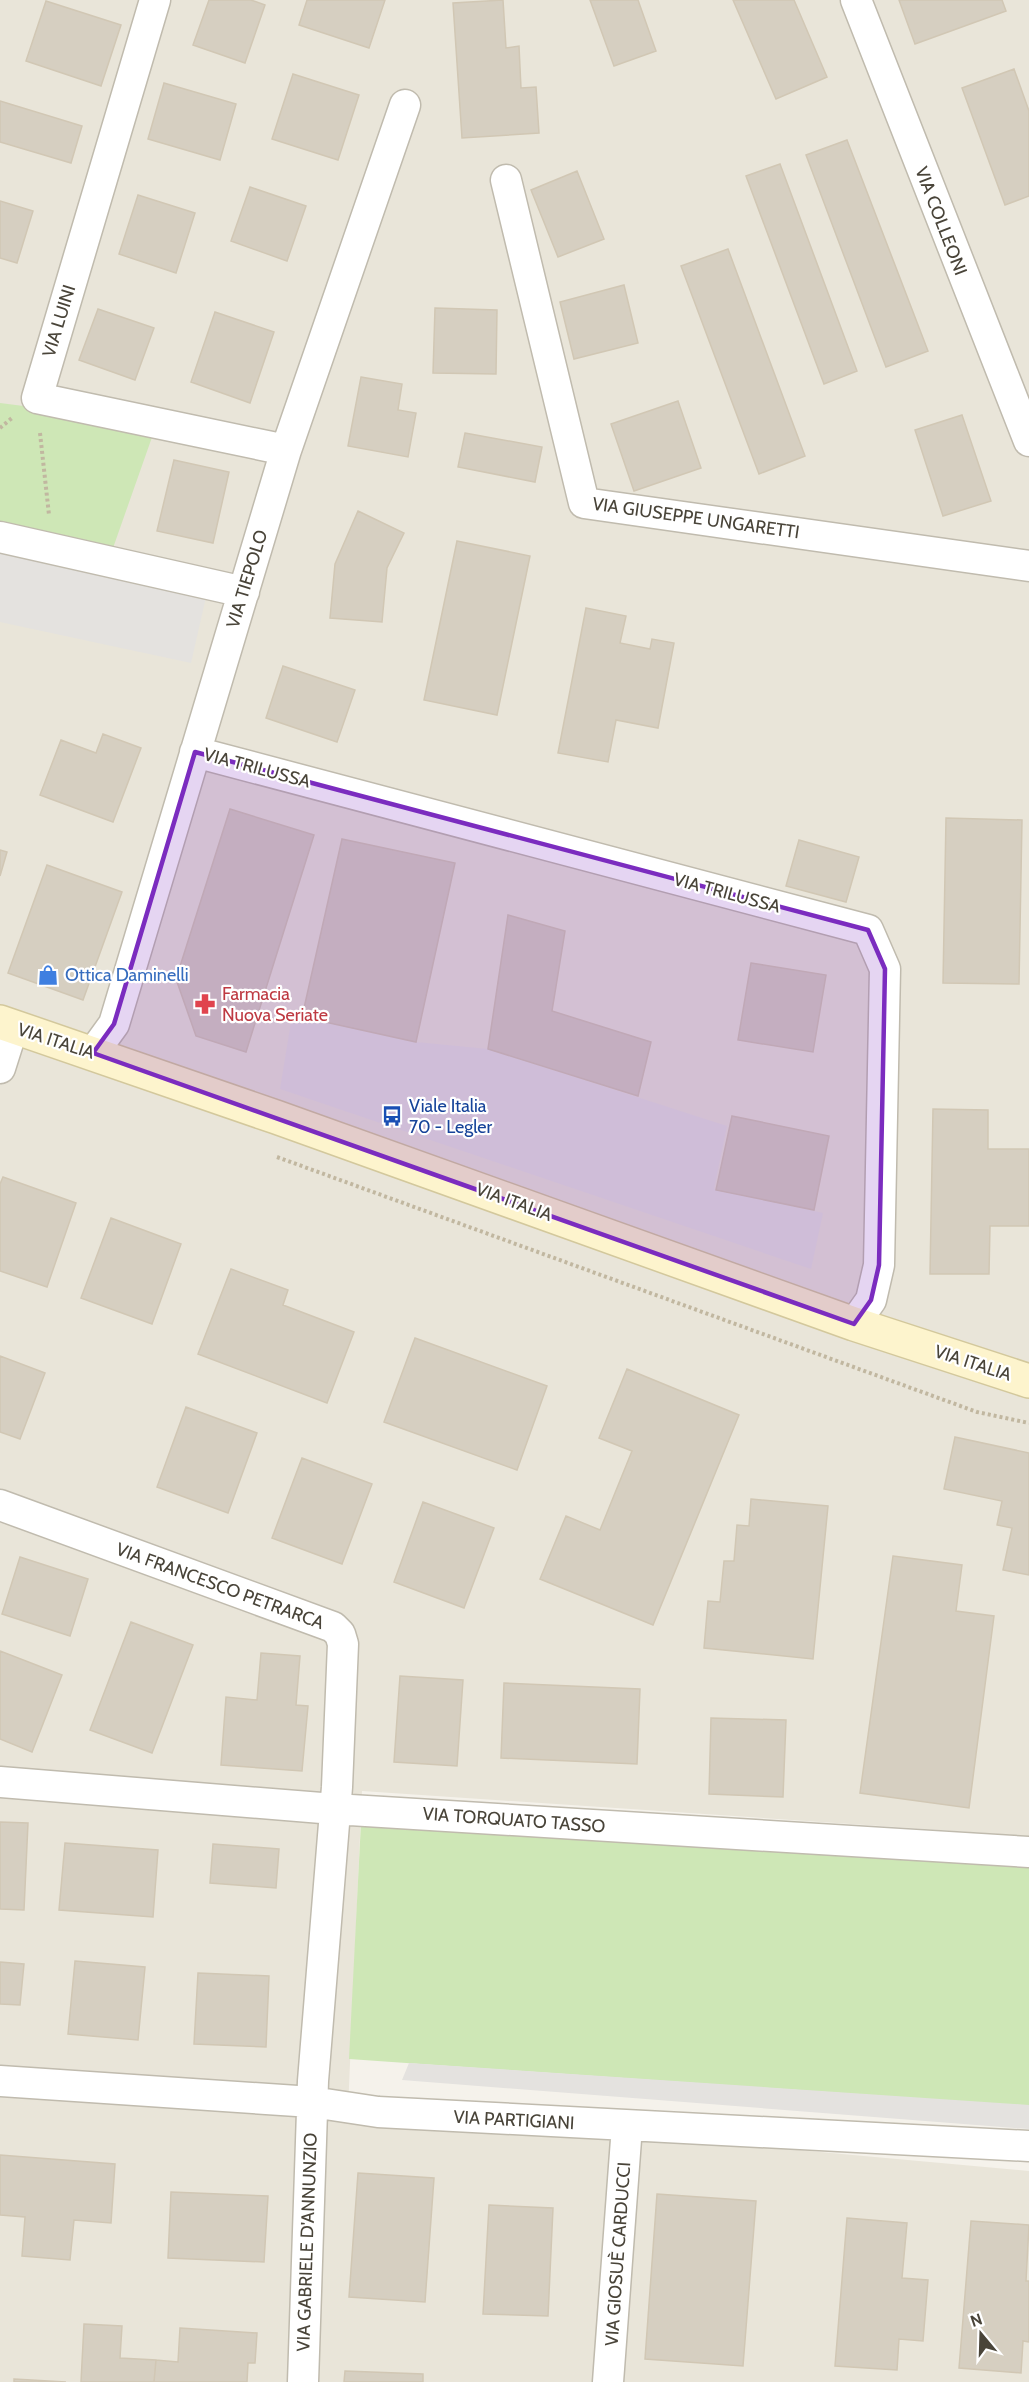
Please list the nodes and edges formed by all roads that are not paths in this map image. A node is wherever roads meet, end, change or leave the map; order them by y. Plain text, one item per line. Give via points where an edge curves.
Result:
1 (155, 0) edge
2 (856, 0) edge
3 (405, 105) dead end
4 (506, 180) dead end
5 (1029, 441) edge
6 (286, 450) junction
7 (0, 537) edge
8 (1029, 566) edge
9 (244, 592) junction
10 (195, 752) junction
11 (6, 1024) edge
12 (93, 1053) junction
13 (0, 1068) edge
14 (854, 1324) junction
15 (1029, 1381) edge
16 (0, 1505) edge
17 (0, 1782) edge
18 (334, 1809) junction
19 (1029, 1852) edge
20 (0, 2080) edge
21 (312, 2102) junction
22 (627, 2126) junction
23 (1029, 2146) edge
24 (303, 2382) edge
25 (608, 2382) edge

1 - 6 street, VIA LUINI via 37,398
2 - 5 street, VIA COLLEONI
3 - 6 street, VIA TIEPOLO
4 - 8 street, VIA GIUSEPPE UNGARETTI via 584,503
6 - 9 street, VIA TIEPOLO
7 - 9 street
9 - 10 street, VIA TIEPOLO
10 - 12 street, VIA TIEPOLO via 114,1024
10 - 14 street, VIA TRILUSSA via 868,930 885,969 879,1265 871,1300
11 - 12 main road, VIA ITALIA
11 - 13 street
12 - 14 main road, VIA ITALIA
14 - 15 main road, VIA ITALIA
16 - 18 street, VIA FRANCESCO PETRARCA via 333,1627 343,1644
17 - 18 street, VIA TORQUATO TASSO
18 - 19 street, VIA TORQUATO TASSO
18 - 21 street, VIA FRANCESCO PETRARCA
20 - 21 street, VIA PARTIGIANI
21 - 22 street, VIA PARTIGIANI via 378,2112
21 - 24 street, VIA GABRIELE D'ANNUNZIO
22 - 23 street, VIA PARTIGIANI
22 - 25 street, VIA GIOSUÈ CARDUCCI

